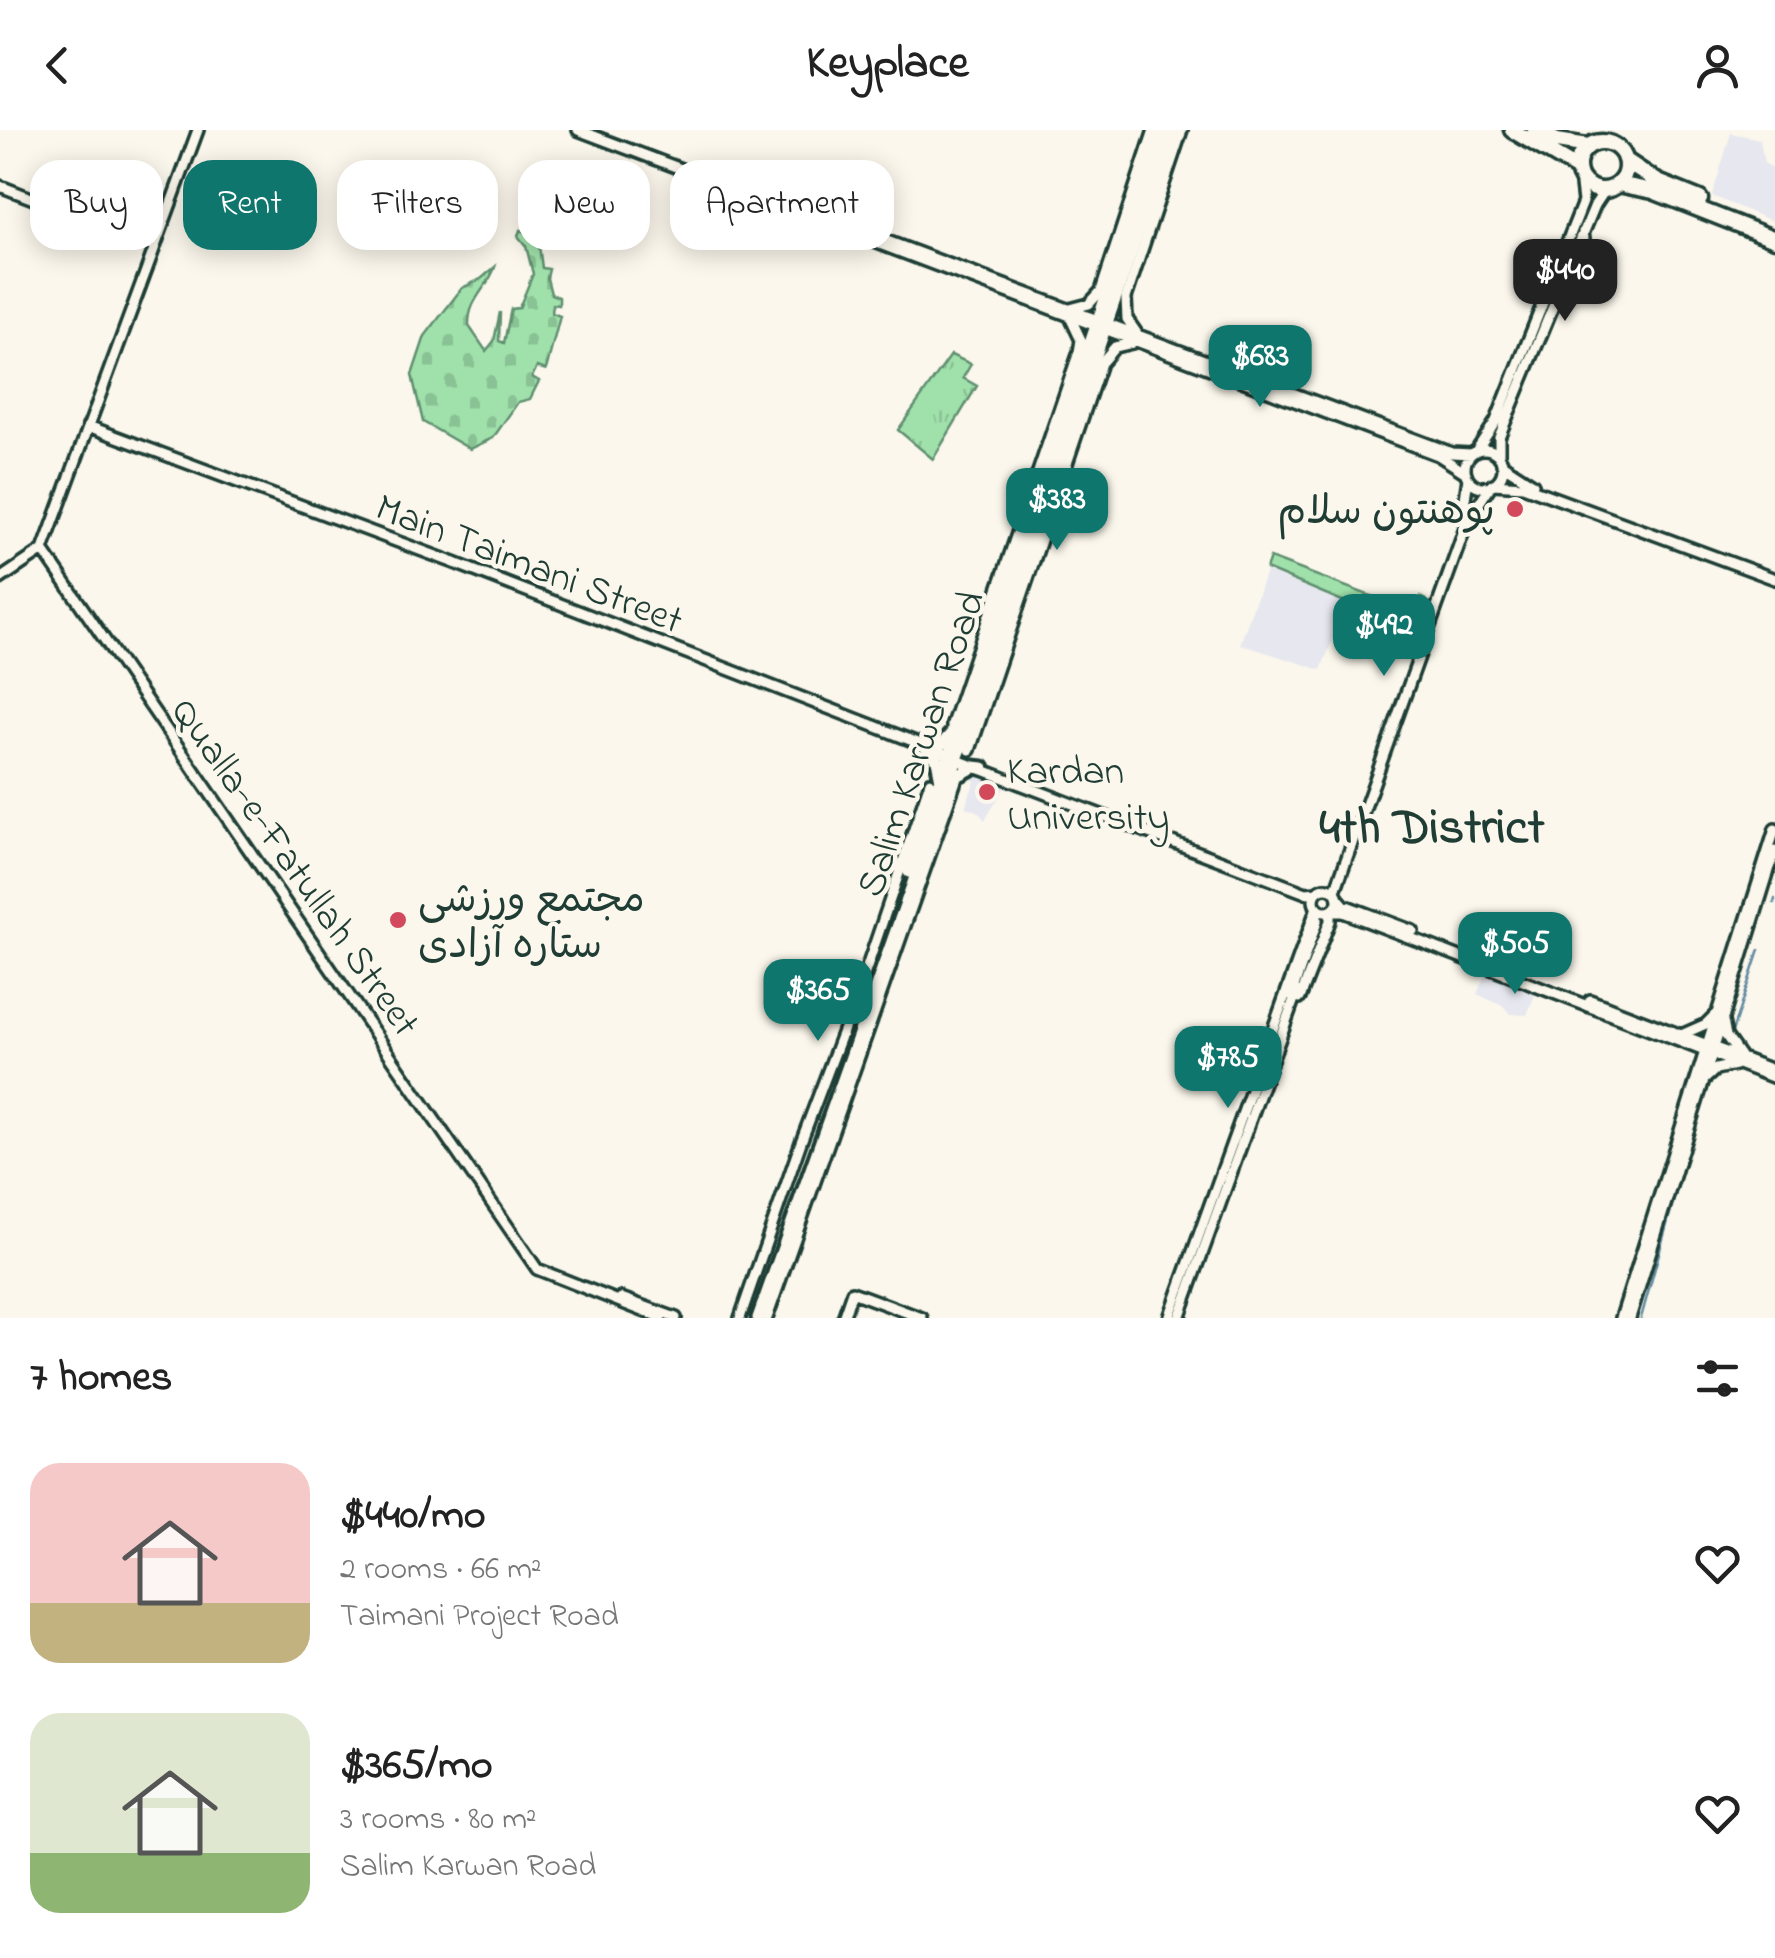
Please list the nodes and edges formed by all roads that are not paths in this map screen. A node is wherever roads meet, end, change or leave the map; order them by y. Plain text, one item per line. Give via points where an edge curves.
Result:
1 (198, 130) edge
2 (578, 130) edge
3 (1154, 130) edge
4 (1163, 130) edge
5 (1173, 130) edge
6 (1182, 130) edge
7 (1512, 130) edge
8 (1535, 130) edge
9 (1588, 146) junction
10 (1625, 160) junction
11 (1579, 173) junction
12 (0, 186) edge
13 (1612, 187) junction
14 (30, 198) edge
15 (163, 222) edge
16 (1775, 230) edge
17 (1578, 231) junction
18 (1775, 240) edge
19 (153, 250) edge
20 (1556, 283) junction
21 (1113, 294) junction
22 (1069, 313) junction
23 (1101, 326) junction
24 (1138, 340) junction
25 (1090, 359) junction
26 (88, 426) junction
27 (1473, 452) junction
28 (1501, 460) junction
29 (1467, 476) junction
30 (1492, 484) junction
31 (1683, 542) junction
32 (43, 550) junction
33 (1018, 572) junction
34 (1444, 576) junction
35 (1775, 576) edge
36 (0, 580) edge
37 (990, 675) junction
38 (963, 704) junction
39 (961, 738) junction
40 (928, 748) junction
41 (953, 758) junction
42 (983, 768) junction
43 (947, 782) junction
44 (943, 812) junction
45 (1775, 829) edge
46 (1775, 850) edge
47 (1334, 893) junction
48 (1314, 899) junction
49 (1330, 912) junction
50 (1720, 1014) junction
51 (1680, 1038) junction
52 (1709, 1050) junction
53 (1740, 1062) junction
54 (1775, 1074) edge
55 (1700, 1081) junction
56 (831, 1104) junction
57 (791, 1239) junction
58 (531, 1260) junction
59 (765, 1286) junction
60 (749, 1317) edge
61 (660, 1318) edge
62 (676, 1318) edge
63 (767, 1318) edge
64 (843, 1318) edge
65 (922, 1318) edge
66 (1176, 1318) edge
67 (1621, 1318) edge
68 (1630, 1318) edge

1 - 15 main road
2 - 22 main road
3 - 21 main road
4 - 21 main road, Salim Karwan Road
5 - 21 main road, Salim Karwan Road
6 - 21 main road
7 - 11 highway
8 - 9 highway
9 - 10 highway via 1606,142
9 - 11 highway via 1578,160
10 - 13 highway via 1624,177
10 - 16 highway via 1658,182
11 - 13 highway via 1595,190
11 - 17 main road
12 - 14 main road
13 - 17 main road
13 - 18 highway via 1653,191
17 - 20 main road
17 - 20 main road via 1586,246 1573,277
19 - 26 main road
20 - 27 main road via 1496,421
20 - 28 main road via 1499,437
21 - 22 main road
21 - 23 main road, Salim Karwan Road
21 - 24 main road
22 - 23 main road
22 - 25 main road
23 - 24 main road
23 - 25 main road, Salim Karwan Road
24 - 25 main road
24 - 27 main road via 1452,453
24 - 29 main road via 1438,455
25 - 33 main road, Salim Karwan Road
25 - 37 main road
25 - 38 main road
26 - 32 main road
26 - 40 main road, Main Taimani Street
27 - 28 main road via 1488,450
27 - 29 main road
28 - 30 main road via 1501,476
28 - 31 main road via 1528,482
29 - 30 main road via 1478,486
29 - 34 main road via 1467,504
30 - 31 main road via 1523,486
30 - 34 main road
31 - 35 main road
32 - 36 main road
32 - 58 main road, Qualla-e-Fatullah Street
33 - 37 main road, Salim Karwan Road
33 - 38 main road, Salim Karwan Road
34 - 47 main road
34 - 47 main road
37 - 39 main road, Salim Karwan Road
38 - 39 main road, Salim Karwan Road
39 - 40 main road
39 - 41 main road, Salim Karwan Road
39 - 42 main road
40 - 41 main road, Main Taimani Street
40 - 43 main road
41 - 42 main road, Main Taimani Street
41 - 43 main road, Salim Karwan Road
42 - 43 main road
42 - 48 main road, Main Taimani Street
43 - 44 main road, Salim Karwan Road
43 - 56 main road, Salim Karwan Road
43 - 59 main road via 801,1142
44 - 56 main road, Salim Karwan Road
44 - 57 main road
45 - 50 main road
46 - 50 main road
47 - 48 main road
47 - 49 main road via 1337,906
47 - 51 main road via 1344,905
48 - 49 main road, Main Taimani Street
48 - 66 main road via 1318,922
49 - 51 main road, Main Taimani Street
49 - 66 main road
50 - 51 main road
50 - 52 main road
50 - 53 main road
51 - 52 main road
51 - 55 main road
52 - 53 main road
52 - 55 main road
53 - 54 main road
53 - 55 main road
55 - 67 main road
55 - 68 main road
56 - 57 main road, Salim Karwan Road
56 - 59 main road, Salim Karwan Road
57 - 59 main road, Salim Karwan Road
58 - 61 main road, Qualla-e-Fatullah Street via 542,1273
58 - 62 main road
59 - 60 main road, Salim Karwan Road
59 - 63 main road
64 - 65 main road via 852,1292

